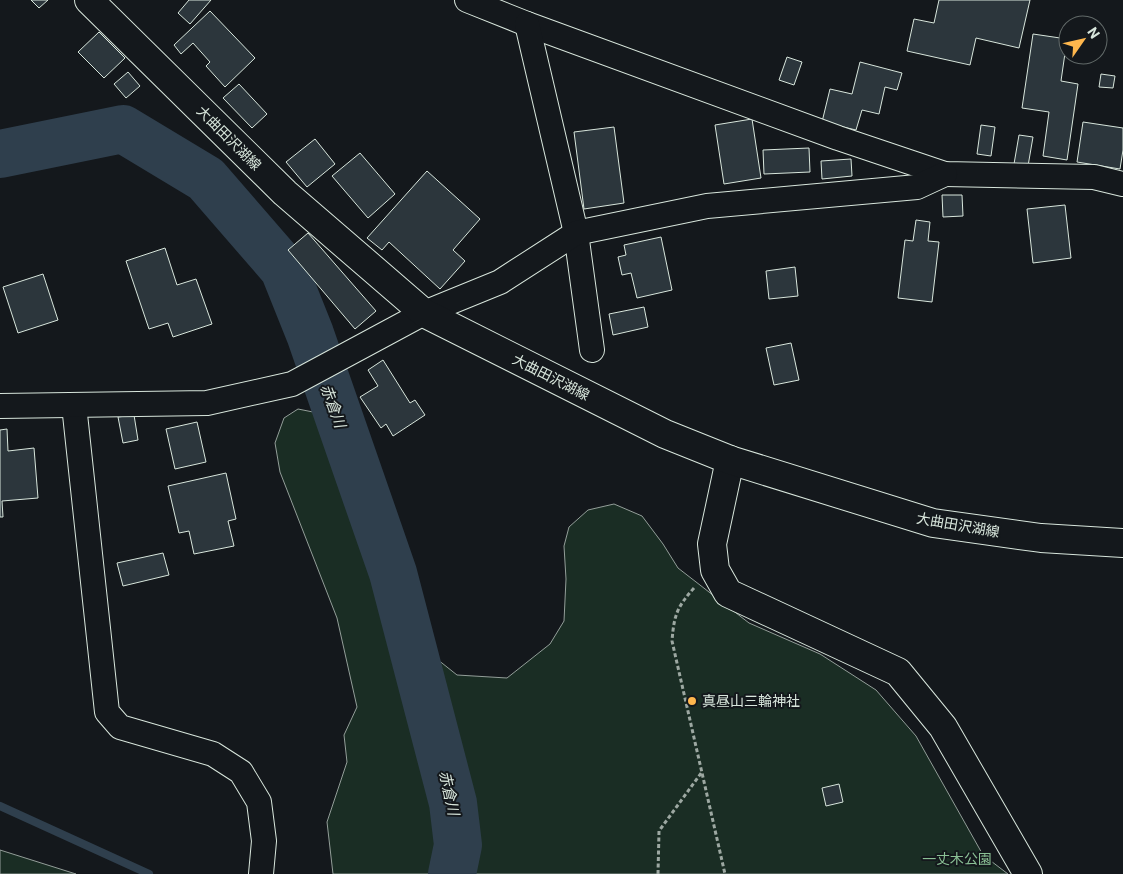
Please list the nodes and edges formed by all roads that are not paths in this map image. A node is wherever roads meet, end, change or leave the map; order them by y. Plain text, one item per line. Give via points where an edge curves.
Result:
1 (89, 0) edge
2 (467, 0) edge
3 (500, 7) edge
4 (527, 24) junction
5 (945, 174) junction
6 (1123, 184) edge
7 (576, 233) junction
8 (424, 313) junction
9 (592, 350) dead end
10 (74, 405) junction
11 (0, 406) edge
12 (730, 460) junction
13 (1123, 543) edge
14 (261, 874) edge
15 (1028, 874) edge

1 - 8 main road, 大曲田沢湖線 via 285,193
2 - 3 street
3 - 4 street
4 - 5 street
4 - 7 street
5 - 6 street via 1094,177
5 - 7 street via 916,187 707,206
7 - 8 street via 500,282
7 - 9 street
8 - 10 street via 292,384 207,403
8 - 12 main road, 大曲田沢湖線 via 665,434
10 - 11 street
10 - 14 street via 106,712 120,727 213,754 241,772 259,802 264,841
12 - 13 main road, 大曲田沢湖線 via 933,523 1041,538
12 - 15 main road via 712,544 716,570 728,593 898,672 943,727

